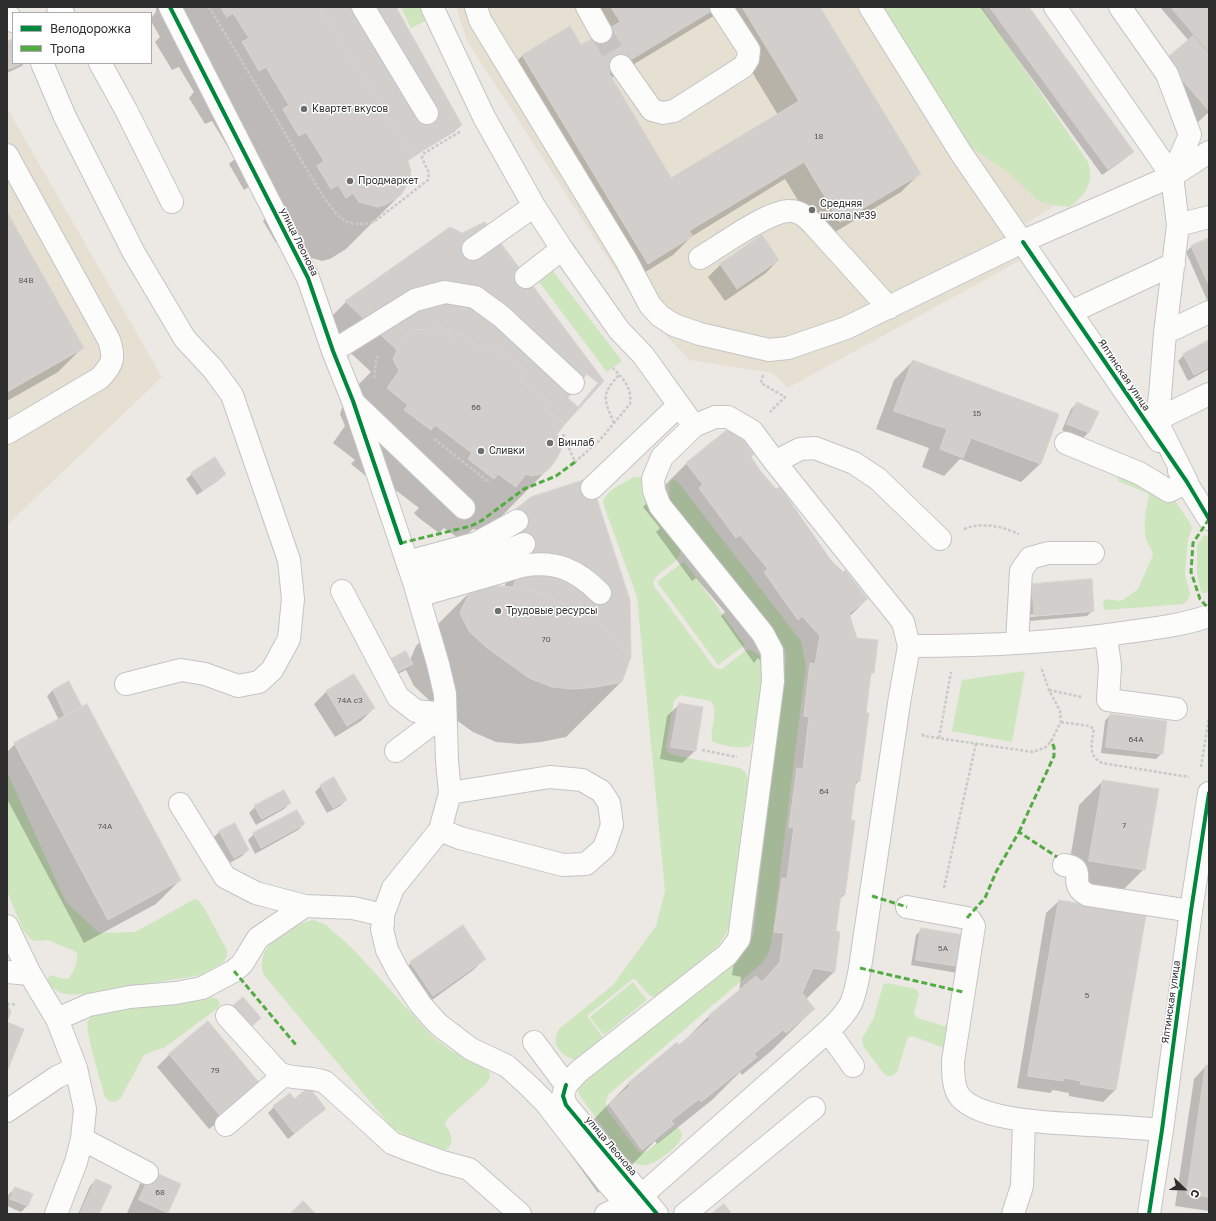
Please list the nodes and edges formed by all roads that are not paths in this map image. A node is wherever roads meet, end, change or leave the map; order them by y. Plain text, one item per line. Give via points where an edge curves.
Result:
1 (170, 7) edge
2 (363, 7) edge
3 (432, 7) edge
4 (476, 7) edge
5 (587, 7) edge
6 (721, 7) edge
7 (870, 7) edge
8 (1055, 7) edge
9 (1120, 7) edge
10 (601, 32) tunnel mouth
11 (42, 64) edge
12 (101, 64) edge
13 (621, 66) tunnel mouth
14 (427, 113) dead end
15 (1209, 152) edge
16 (7, 155) edge
17 (1209, 170) edge
18 (1172, 176) junction
19 (172, 202) dead end
20 (534, 206) junction
21 (1209, 217) edge
22 (1178, 225) junction
23 (1023, 242) junction
24 (473, 249) dead end
25 (562, 249) junction
26 (700, 258) dead end
27 (1174, 264) junction
28 (526, 277) dead end
29 (889, 308) junction
30 (1071, 312) junction
31 (1209, 312) edge
32 (1165, 333) junction
33 (333, 351) junction
34 (573, 383) dead end
35 (1207, 398) edge
36 (353, 402) junction
37 (679, 406) junction
38 (1156, 420) junction
39 (694, 426) junction
40 (7, 433) edge
41 (1066, 443) dead end
42 (775, 462) junction
43 (1187, 482) junction
44 (592, 488) dead end
45 (464, 508) dead end
46 (1209, 519) edge
47 (517, 521) dead end
48 (940, 539) dead end
49 (524, 544) dead end
50 (1093, 553) dead end
51 (410, 570) junction
52 (342, 591) dead end
53 (600, 593) dead end
54 (1209, 616) edge
55 (1106, 636) junction
56 (1017, 644) junction
57 (909, 646) junction
58 (126, 684) dead end
59 (1176, 709) dead end
60 (445, 714) junction
61 (396, 751) dead end
62 (450, 793) junction
63 (1209, 793) edge
64 (180, 804) dead end
65 (440, 830) junction
66 (1064, 865) dead end
67 (305, 906) junction
68 (907, 907) dead end
69 (1191, 911) junction
70 (383, 915) junction
71 (7, 926) edge
72 (7, 972) edge
73 (30, 974) junction
74 (227, 1016) dead end
75 (57, 1019) junction
76 (828, 1031) junction
77 (534, 1042) dead end
78 (853, 1066) dead end
79 (76, 1068) junction
80 (284, 1075) junction
81 (566, 1085) junction
82 (814, 1108) dead end
83 (7, 1111) edge
84 (1024, 1120) junction
85 (226, 1125) dead end
86 (1162, 1130) junction
87 (82, 1139) junction
88 (147, 1173) dead end
89 (634, 1205) edge
90 (56, 1214) edge
91 (520, 1214) edge
92 (606, 1214) edge
93 (657, 1214) edge
94 (685, 1214) edge
95 (1013, 1214) edge
96 (1149, 1214) edge

1 - 33 street, улица Леонова via 308,278
2 - 14 street
3 - 20 street via 484,117
4 - 29 street via 480,20 626,260 650,305 660,316 674,325 700,334 769,350 788,348 813,340
5 - 10 street
6 - 13 street via 748,50 748,59 743,67 674,111 652,110
7 - 23 street, Ялтинская улица via 961,153
8 - 18 street
9 - 18 street via 1167,74 1190,135
11 - 58 street via 65,117 134,253 185,339 213,368 232,395 289,560 292,599 289,639 272,670 259,682 238,686 205,674 181,670
12 - 19 street
15 - 18 street
16 - 40 street via 109,340 113,352 110,367 100,378
17 - 18 street
18 - 22 street
18 - 23 street
20 - 24 street
20 - 25 street
21 - 22 street
22 - 27 street
23 - 29 street
23 - 30 street, Ялтинская улица
25 - 28 street
25 - 37 street via 619,330 643,355
26 - 29 street via 775,213 790,211 802,214
27 - 30 street
27 - 32 street
30 - 43 street, Ялтинская улица
31 - 32 street
32 - 38 street
33 - 34 street via 415,300 445,292 475,297 501,316
33 - 36 street, улица Леонова
35 - 38 street
36 - 45 street
36 - 51 street, улица Леонова
37 - 39 street
37 - 44 street
38 - 43 street
39 - 42 street via 715,417 728,417 752,431
39 - 81 street via 662,457 652,479 657,498 660,506 763,634 772,651 773,680 739,939 728,955 578,1072
41 - 43 street via 1139,473 1169,491
42 - 48 street via 800,449 815,448 854,463 878,478
42 - 57 street via 903,622
43 - 46 street, Ялтинская улица
47 - 51 street via 478,543
49 - 51 street via 482,561
50 - 56 street via 1048,553 1030,558 1021,572
51 - 53 street via 535,564 562,567 584,578
51 - 60 street, улица Леонова via 439,671
52 - 60 street via 398,697 416,711
54 - 55 street via 1190,622
55 - 56 street
55 - 59 street via 1110,666 1108,700
56 - 57 street
57 - 76 street via 898,704 872,896 855,995 850,1008
60 - 61 street
60 - 62 street, улица Леонова
62 - 65 street
62 - 65 street via 550,777 582,780 601,791 609,803 612,825 604,848 586,864 563,865 460,838
63 - 69 street, Ялтинская улица
64 - 67 street via 225,877 256,893
65 - 70 street via 393,888
66 - 69 street via 1075,868 1080,891 1088,895
67 - 70 street via 353,908
67 - 75 street via 258,938 242,964 234,971 202,988 89,1005
68 - 84 street via 967,918 974,926 953,1061 958,1094 968,1104 981,1110
69 - 86 street, Ялтинская улица
70 - 89 street via 382,929 387,950 421,1005 456,1039 507,1066 530,1087 545,1102 607,1182
71 - 73 street
72 - 73 street
73 - 75 street
74 - 80 street via 278,1073
75 - 79 street
76 - 78 street
76 - 89 street
77 - 81 street
79 - 83 street via 57,1077
79 - 87 street via 85,1109
80 - 85 street
80 - 91 street via 325,1082 392,1143 412,1152 469,1169
81 - 89 street, улица Леонова via 563,1096 566,1105
82 - 94 street
84 - 86 street
84 - 95 street via 1022,1186
86 - 96 street, Ялтинская улица
87 - 88 street
87 - 90 street
89 - 92 street
89 - 93 street, улица Леонова

